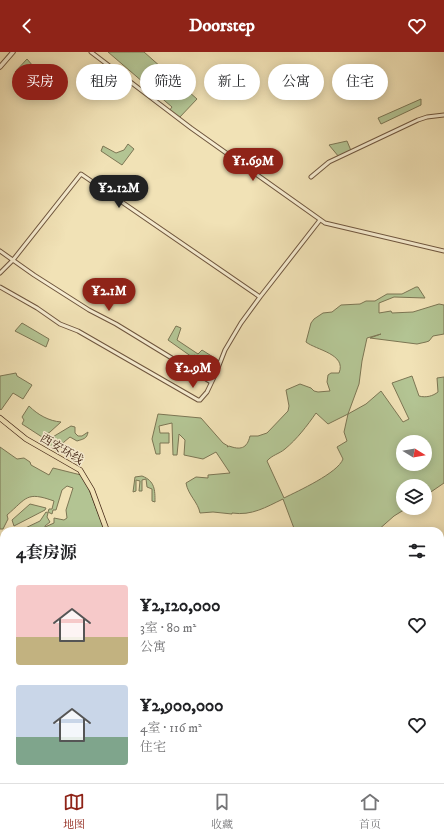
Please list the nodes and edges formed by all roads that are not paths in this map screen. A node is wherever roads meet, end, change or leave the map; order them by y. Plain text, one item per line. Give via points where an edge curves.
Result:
1 (14, 52) edge
2 (91, 52) edge
3 (0, 67) edge
4 (444, 116) edge
5 (311, 177) dead end
6 (320, 220) junction
7 (0, 251) edge
8 (444, 251) edge
9 (13, 260) junction
10 (0, 273) edge
11 (0, 288) edge
12 (260, 297) junction
13 (211, 382) junction
14 (0, 418) edge
15 (106, 527) edge

1 - 3 street
2 - 6 street via 191,128
4 - 5 street via 418,120 329,162
6 - 8 street
6 - 12 street
7 - 9 street
9 - 10 street
9 - 12 street via 81,174
9 - 13 street via 89,310
11 - 13 street via 198,400 207,392
12 - 13 street via 225,350
14 - 15 main road, 西安环线 via 26,439 80,470 92,490

